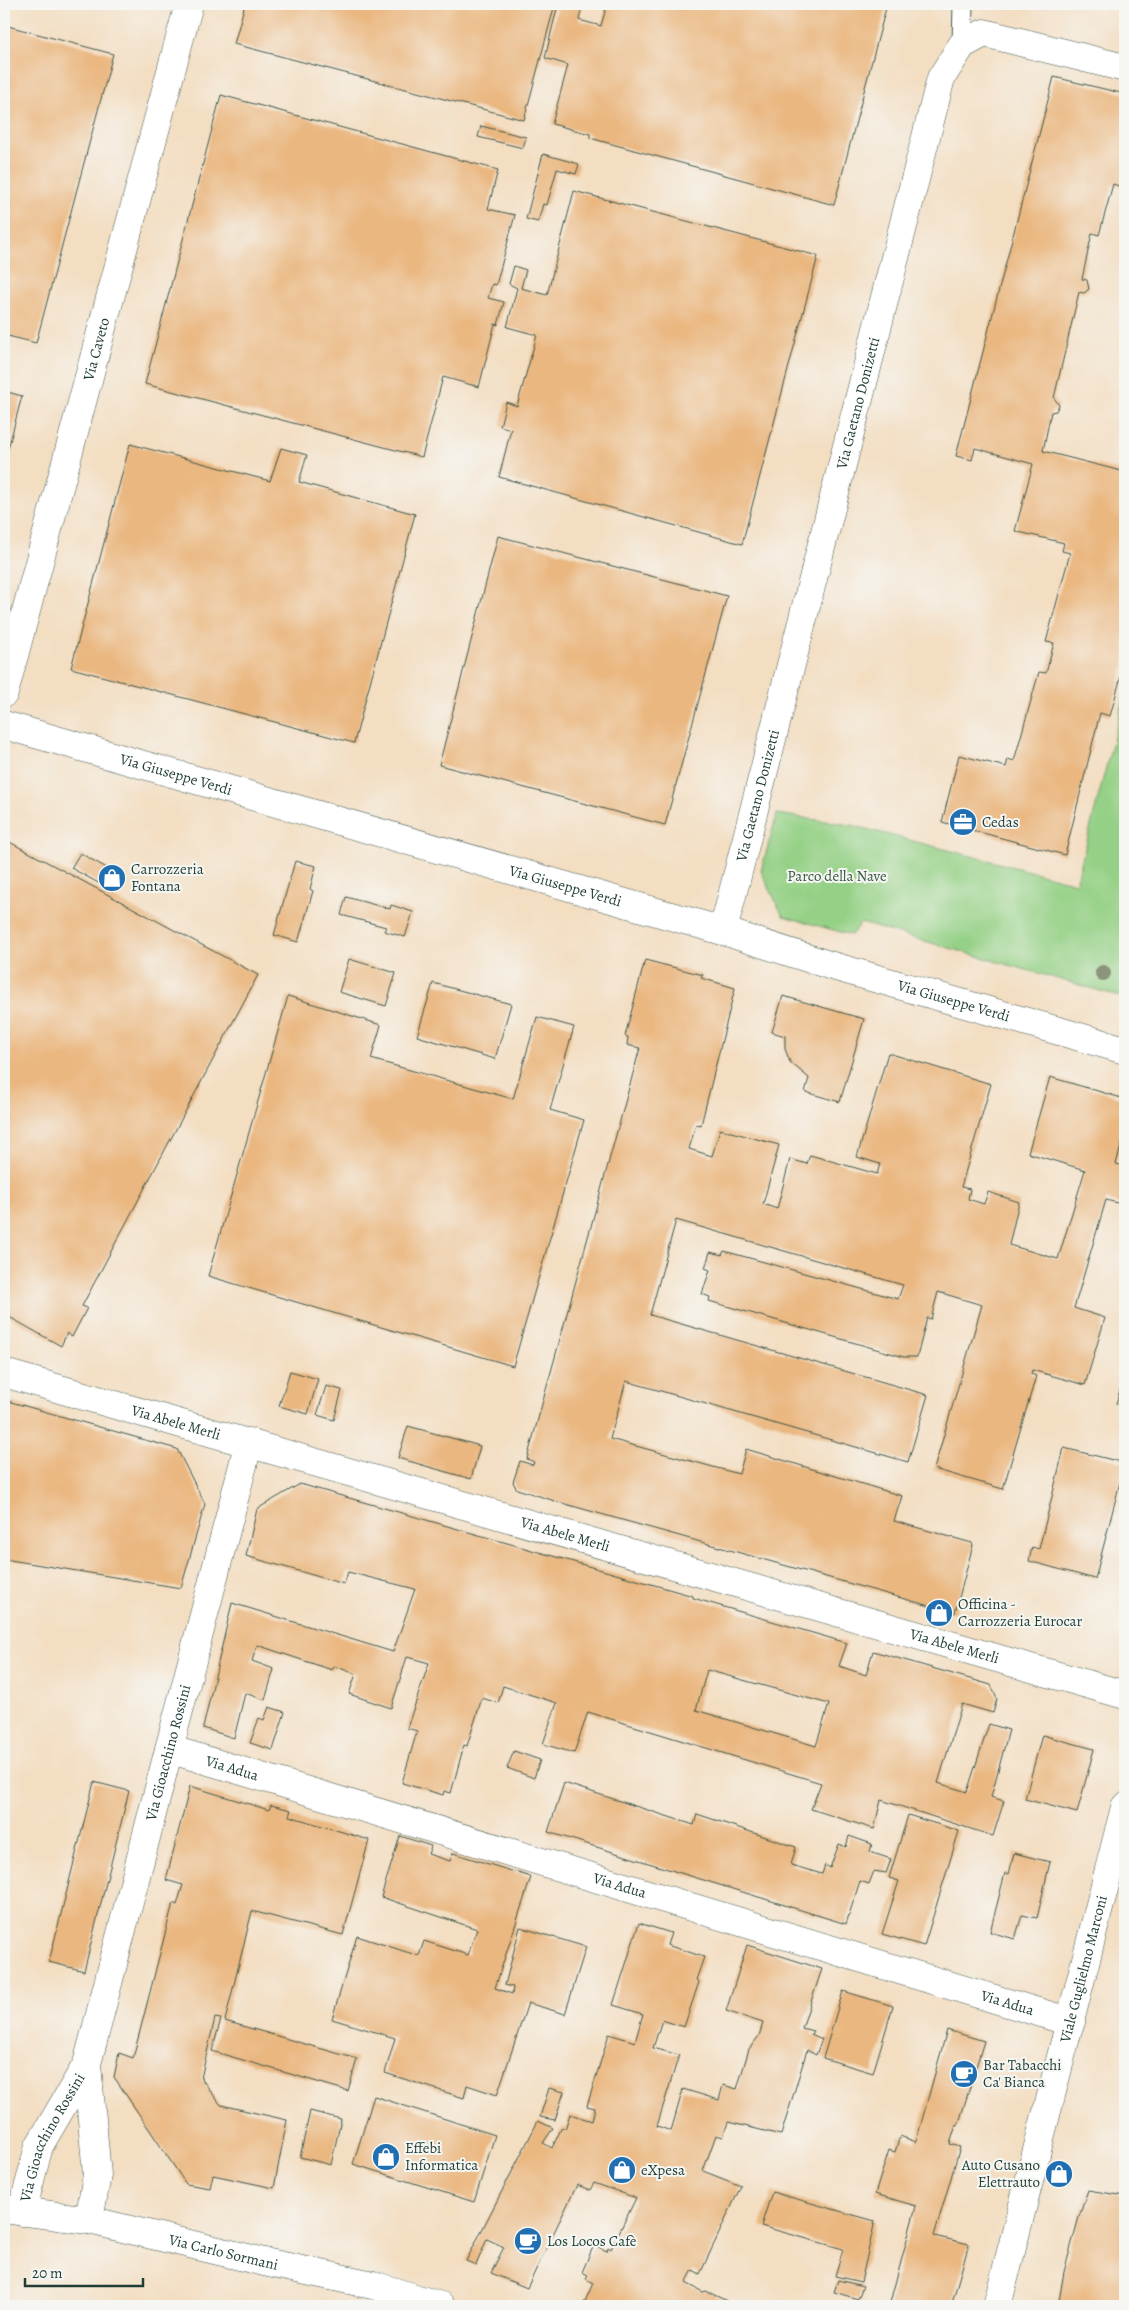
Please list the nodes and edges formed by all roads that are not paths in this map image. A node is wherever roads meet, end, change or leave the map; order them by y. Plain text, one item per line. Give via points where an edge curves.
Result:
1 (189, 4) edge
2 (962, 4) edge
3 (962, 45) junction
4 (1125, 68) edge
5 (4, 693) edge
6 (4, 726) edge
7 (723, 931) junction
8 (1125, 1050) edge
9 (4, 1373) edge
10 (249, 1442) junction
11 (1125, 1695) edge
12 (169, 1749) junction
13 (1125, 1807) edge
14 (1071, 2022) junction
15 (88, 2064) junction
16 (13, 2210) edge
17 (89, 2220) junction
18 (441, 2306) edge
19 (997, 2306) edge

1 - 5 street, Via Caveto
2 - 3 lane
3 - 4 street, Via Gaetano Donizetti via 984,33
3 - 7 street, Via Gaetano Donizetti via 941,78
6 - 7 street, Via Giuseppe Verdi
7 - 8 street, Via Giuseppe Verdi via 829,965
9 - 10 street, Via Abele Merli
10 - 11 street, Via Abele Merli
10 - 12 street, Via Gioacchino Rossini
12 - 14 street, Via Adua
12 - 15 street, Via Gioacchino Rossini
13 - 14 street, Viale Guglielmo Marconi
14 - 19 street, Viale Guglielmo Marconi
15 - 16 street, Via Gioacchino Rossini via 39,2146
15 - 17 street, Via Gioacchino Rossini via 97,2175
16 - 17 street, Via Carlo Sormani
17 - 18 street, Via Carlo Sormani via 373,2285

